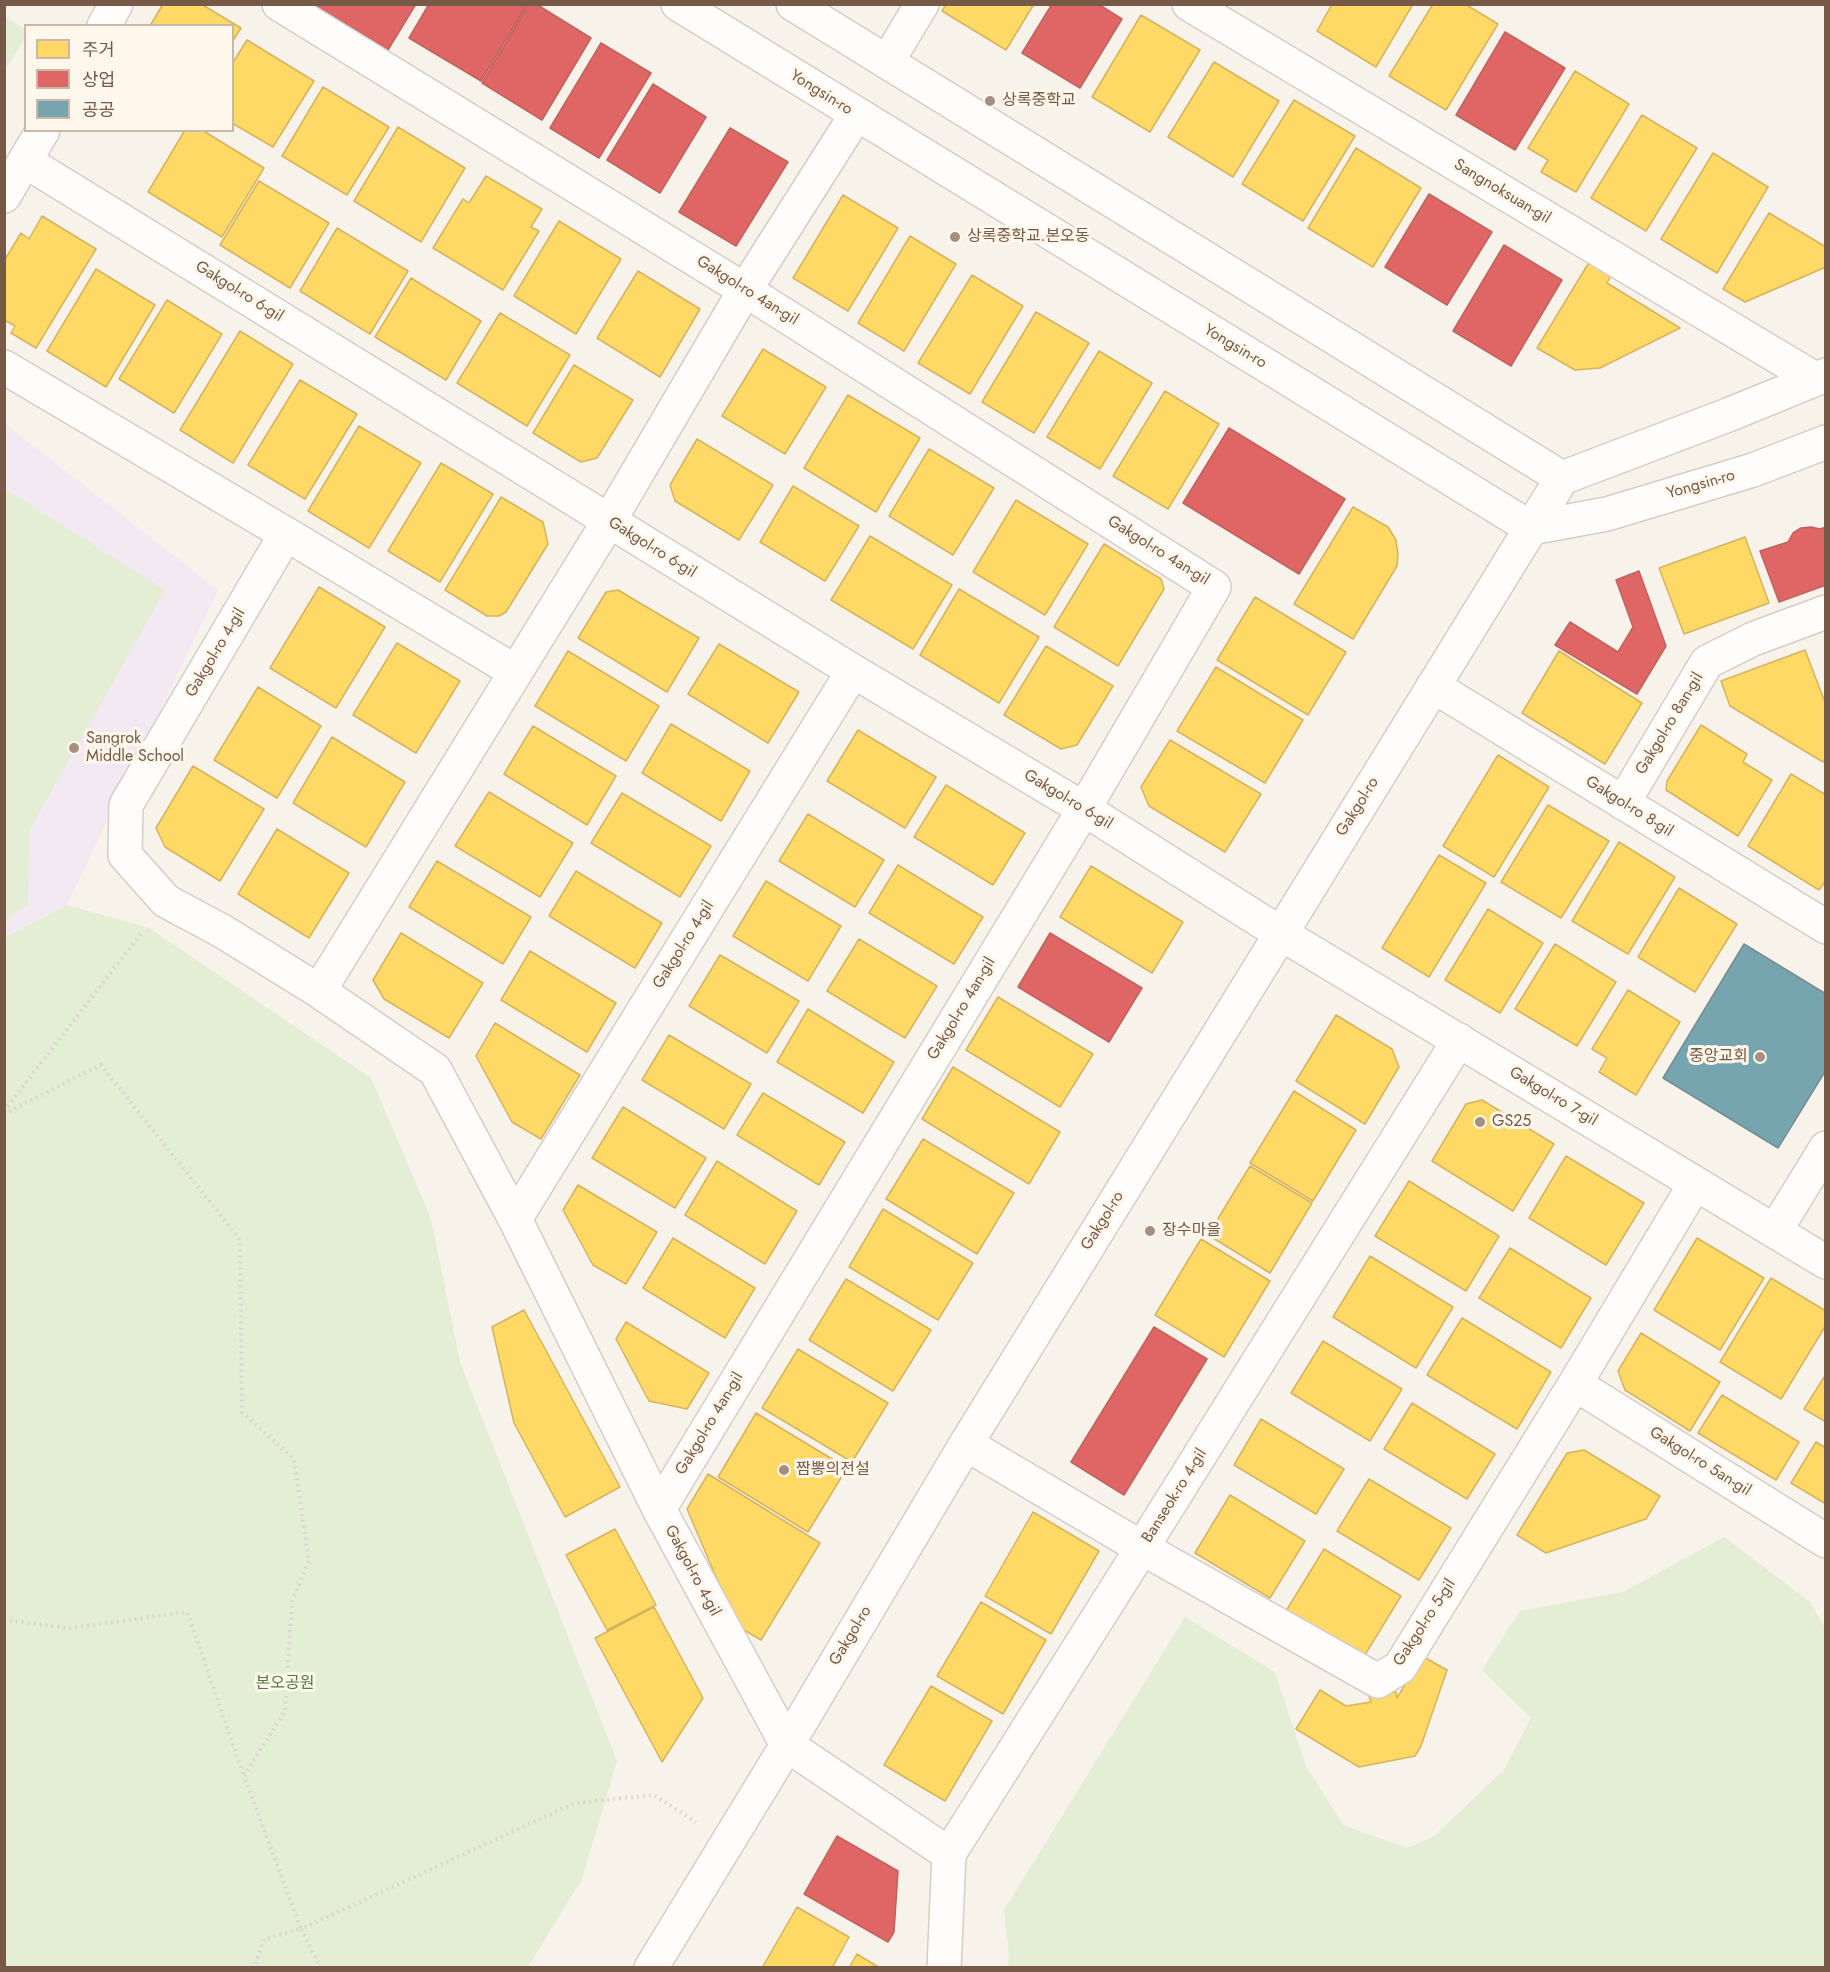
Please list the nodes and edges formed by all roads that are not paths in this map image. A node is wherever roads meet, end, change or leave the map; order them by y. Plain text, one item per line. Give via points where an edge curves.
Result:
1 (116, 4) edge
2 (279, 4) edge
3 (678, 4) edge
4 (793, 4) edge
5 (922, 4) edge
6 (1189, 4) edge
7 (105, 24) edge
8 (887, 62) junction
9 (856, 115) junction
10 (42, 132) edge
11 (25, 161) junction
12 (4, 196) edge
13 (746, 290) junction
14 (4, 368) edge
15 (1820, 377) edge
16 (1826, 442) edge
17 (1562, 478) junction
18 (609, 521) junction
19 (1531, 528) junction
20 (286, 534) junction
21 (1826, 612) edge
22 (853, 671) junction
23 (516, 672) junction
24 (1434, 686) junction
25 (1623, 803) junction
26 (1083, 809) junction
27 (1826, 927) edge
28 (1280, 933) junction
29 (319, 991) junction
30 (1459, 1040) junction
31 (1826, 1148) edge
32 (1695, 1184) junction
33 (515, 1219) junction
34 (1775, 1231) junction
35 (1826, 1262) edge
36 (1575, 1384) junction
37 (966, 1444) junction
38 (659, 1509) junction
39 (1826, 1540) edge
40 (1142, 1548) junction
41 (787, 1745) junction
42 (949, 1854) junction
43 (651, 1968) edge
44 (944, 1968) edge

1 - 7 street
2 - 13 street, Gakgol-ro 4an-gil
3 - 9 street, Yongsin-ro
4 - 8 street
5 - 8 street
6 - 15 street, Sangnoksuan-gil
8 - 17 street
9 - 13 street
9 - 19 street, Yongsin-ro
10 - 11 street
11 - 12 street
11 - 18 street, Gakgol-ro 6-gil
13 - 18 street
13 - 26 street, Gakgol-ro 4an-gil via 1214,587
14 - 20 street
15 - 17 street
16 - 19 street, Yongsin-ro via 1753,470 1607,514
17 - 19 street, Gakgol-ro
18 - 22 street, Gakgol-ro 6-gil
18 - 23 street
19 - 24 street, Gakgol-ro
20 - 23 street
20 - 29 street, Gakgol-ro 4-gil via 126,805 124,855 166,900
21 - 25 street, Gakgol-ro 8an-gil via 1753,639 1707,662
22 - 26 street, Gakgol-ro 6-gil
22 - 33 street, Gakgol-ro 4-gil
23 - 29 street
24 - 25 street, Gakgol-ro 8-gil
24 - 28 street, Gakgol-ro
25 - 27 street, Gakgol-ro 8-gil
26 - 28 street, Gakgol-ro 6-gil
26 - 38 street, Gakgol-ro 4an-gil
28 - 30 street, Gakgol-ro 7-gil
28 - 37 street, Gakgol-ro
29 - 33 street, Gakgol-ro 4-gil via 435,1070
30 - 32 street, Gakgol-ro 7-gil
30 - 40 street, Banseok-ro 4-gil
31 - 34 street
32 - 34 street, Gakgol-ro 7-gil
32 - 36 street, Gakgol-ro 5-gil
33 - 38 street, Gakgol-ro 4-gil
34 - 35 street, Gakgol-ro 7-gil
36 - 39 street, Gakgol-ro 5an-gil
36 - 40 street, Gakgol-ro 5-gil via 1400,1667 1378,1681
37 - 40 street, Gakgol-ro 5-gil
37 - 41 street, Gakgol-ro
38 - 41 street, Gakgol-ro 4-gil
40 - 42 street, Banseok-ro 4-gil
41 - 42 street, Gakgol-ro 4-gil
41 - 43 street, Gakgol-ro
42 - 44 street, Banseok-ro 4-gil

